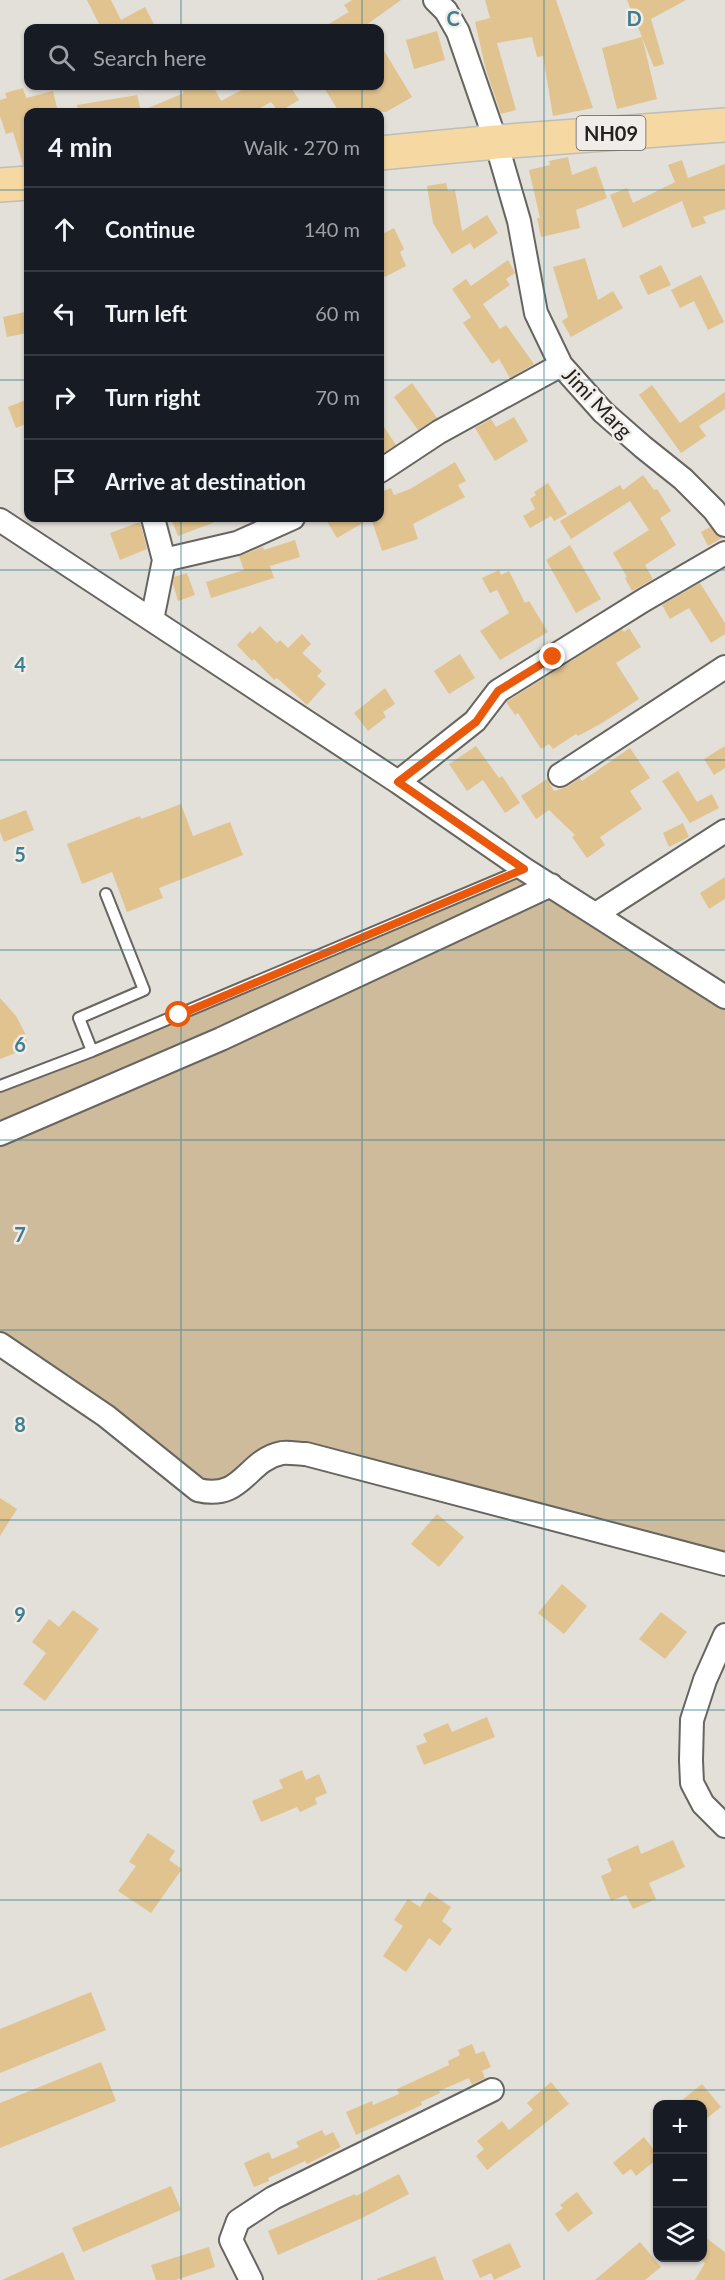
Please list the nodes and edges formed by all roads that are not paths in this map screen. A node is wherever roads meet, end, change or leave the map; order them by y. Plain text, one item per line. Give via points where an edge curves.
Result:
1 (435, 0) edge
2 (725, 125) edge
3 (496, 142) junction
4 (384, 153) edge
5 (24, 183) edge
6 (0, 185) edge
7 (561, 365) junction
8 (384, 468) edge
9 (0, 520) edge
10 (154, 522) edge
11 (284, 522) edge
12 (725, 525) edge
13 (725, 553) edge
14 (165, 560) junction
15 (152, 620) junction
16 (725, 667) edge
17 (560, 775) dead end
18 (398, 782) junction
19 (725, 831) edge
20 (524, 869) junction
21 (551, 885) junction
22 (106, 894) dead end
23 (596, 914) junction
24 (725, 997) edge
25 (92, 1052) junction
26 (0, 1086) edge
27 (0, 1134) edge
28 (0, 1344) edge
29 (725, 1564) edge
30 (725, 1635) edge
31 (725, 1826) edge
32 (492, 2090) dead end
33 (251, 2280) edge

1 - 3 street, Jimi Marg via 458,32
2 - 3 main road, NH09
3 - 4 main road, NH09
3 - 7 street, Jimi Marg via 519,221 536,312
5 - 6 main road
7 - 8 street via 439,432
7 - 12 street, Jimi Marg via 603,412 683,479
9 - 15 street
10 - 14 street
11 - 14 street via 237,543
13 - 18 street via 498,691 476,722
14 - 15 street
15 - 18 street
16 - 17 street
18 - 20 street
19 - 23 street
20 - 21 street
20 - 25 lane
21 - 23 street
21 - 27 street via 221,1039
22 - 25 lane via 144,990 79,1018
23 - 24 street
25 - 26 lane
28 - 29 street via 106,1416 198,1490 214,1494 230,1489 265,1461 281,1454 306,1454
30 - 31 street via 692,1720 691,1760 692,1783 703,1803
32 - 33 street via 273,2198 238,2221 231,2240

